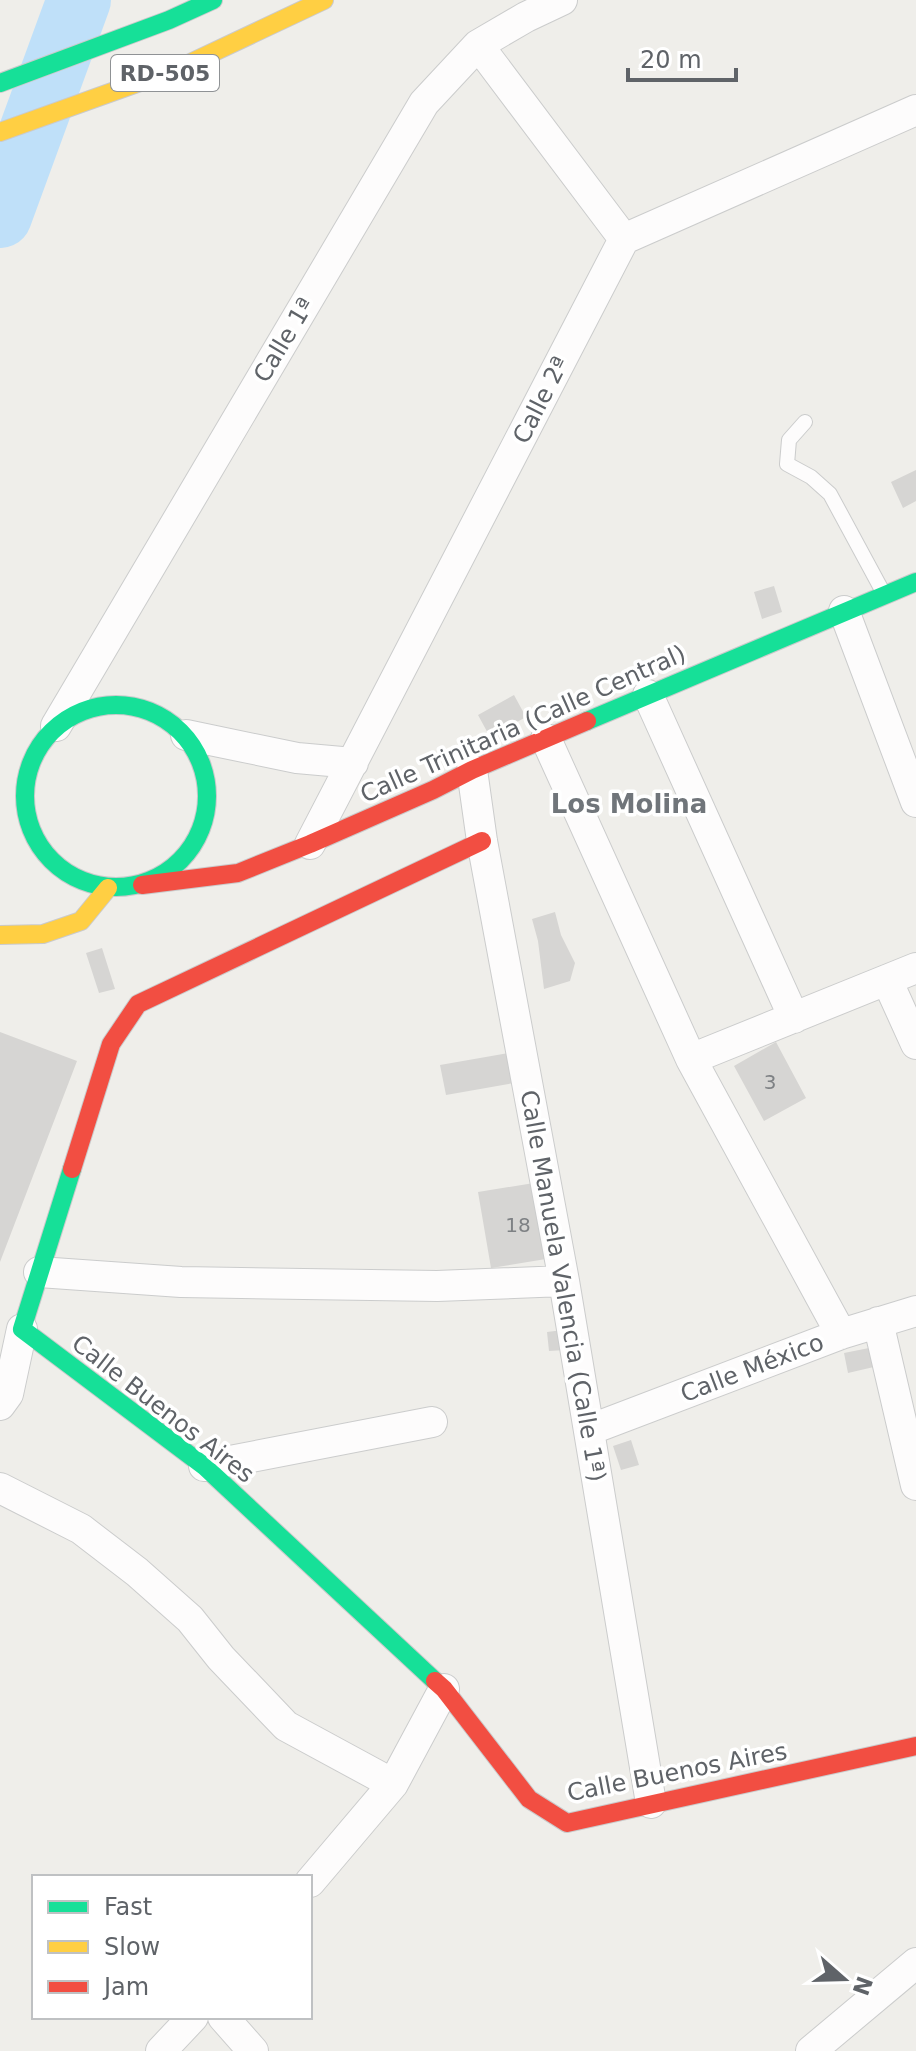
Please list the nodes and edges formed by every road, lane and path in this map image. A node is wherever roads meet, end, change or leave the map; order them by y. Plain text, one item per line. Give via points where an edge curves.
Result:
1 (213, 0) edge
2 (324, 0) edge
3 (562, 0) edge
4 (478, 45) junction
5 (0, 83) edge
6 (916, 110) edge
7 (0, 132) edge
8 (624, 239) junction
9 (805, 422) dead end
10 (916, 582) edge
11 (885, 595) junction
12 (844, 611) junction
13 (648, 695) junction
14 (56, 726) junction
15 (186, 735) junction
16 (546, 739) junction
17 (353, 763) junction
18 (472, 770) junction
19 (916, 802) edge
20 (482, 841) junction
21 (310, 844) junction
22 (142, 885) junction
23 (108, 888) junction
24 (0, 935) edge
25 (916, 968) edge
26 (887, 980) junction
27 (794, 1018) junction
28 (916, 1044) edge
29 (691, 1059) junction
30 (39, 1272) junction
31 (564, 1281) junction
32 (916, 1311) edge
33 (878, 1322) junction
34 (22, 1329) junction
35 (841, 1334) junction
36 (0, 1405) edge
37 (432, 1422) dead end
38 (589, 1430) junction
39 (204, 1466) junction
40 (916, 1485) edge
41 (0, 1488) edge
42 (444, 1689) junction
43 (916, 1746) edge
44 (393, 1784) junction
45 (651, 1803) junction
46 (312, 1880) edge
47 (916, 1963) edge
48 (191, 2019) edge
49 (225, 2019) edge
50 (161, 2051) edge
51 (253, 2051) edge
52 (811, 2051) edge

1 - 5 street, RD-505
2 - 7 street, RD-505 via 182,67
3 - 4 street, Calle 1ª
4 - 8 street
4 - 14 street, Calle 1ª via 424,103
6 - 8 street
8 - 17 street, Calle 2ª
9 - 11 lane via 789,440 787,464 830,494
10 - 11 street, Calle Trinitaria (Calle Central)
11 - 12 street, Calle Trinitaria (Calle Central)
12 - 13 street, Calle Trinitaria (Calle Central)
12 - 19 street
13 - 16 street, Calle Trinitaria (Calle Central)
13 - 27 street
14 - 15 street via 87,709 123,704 157,714
14 - 23 street via 37,750 19,814 40,849 70,876
15 - 17 street via 297,758
15 - 22 street via 204,767 207,804 197,839 174,867
16 - 18 street, Calle Trinitaria (Calle Central)
16 - 29 street
17 - 21 street, Calle 2ª
18 - 20 street, Calle Manuela Valencia (Calle 1ª)
18 - 21 street, Calle Trinitaria (Calle Central)
20 - 30 street via 138,1004 111,1044
20 - 31 street, Calle Manuela Valencia (Calle 1ª)
21 - 22 street, Calle Trinitaria (Calle Central) via 238,873
22 - 23 street
23 - 24 street via 81,921 43,934
25 - 26 street
26 - 27 street
26 - 28 street
27 - 29 street
29 - 35 street
30 - 31 street via 181,1282 437,1286
30 - 34 street
31 - 38 street, Calle Manuela Valencia (Calle 1ª)
32 - 33 street, Calle México
33 - 35 street, Calle México
33 - 40 street
34 - 36 street via 8,1394
34 - 39 street, Calle Buenos Aires
35 - 38 street, Calle México
37 - 39 street
38 - 45 street, Calle Manuela Valencia (Calle 1ª)
39 - 42 street, Calle Buenos Aires
41 - 44 street via 81,1529 137,1572 190,1619 286,1726
42 - 44 street
42 - 45 street, Calle Buenos Aires via 529,1799 567,1823
43 - 45 street, Calle Buenos Aires
44 - 46 street
47 - 52 street
48 - 50 street
49 - 51 street

